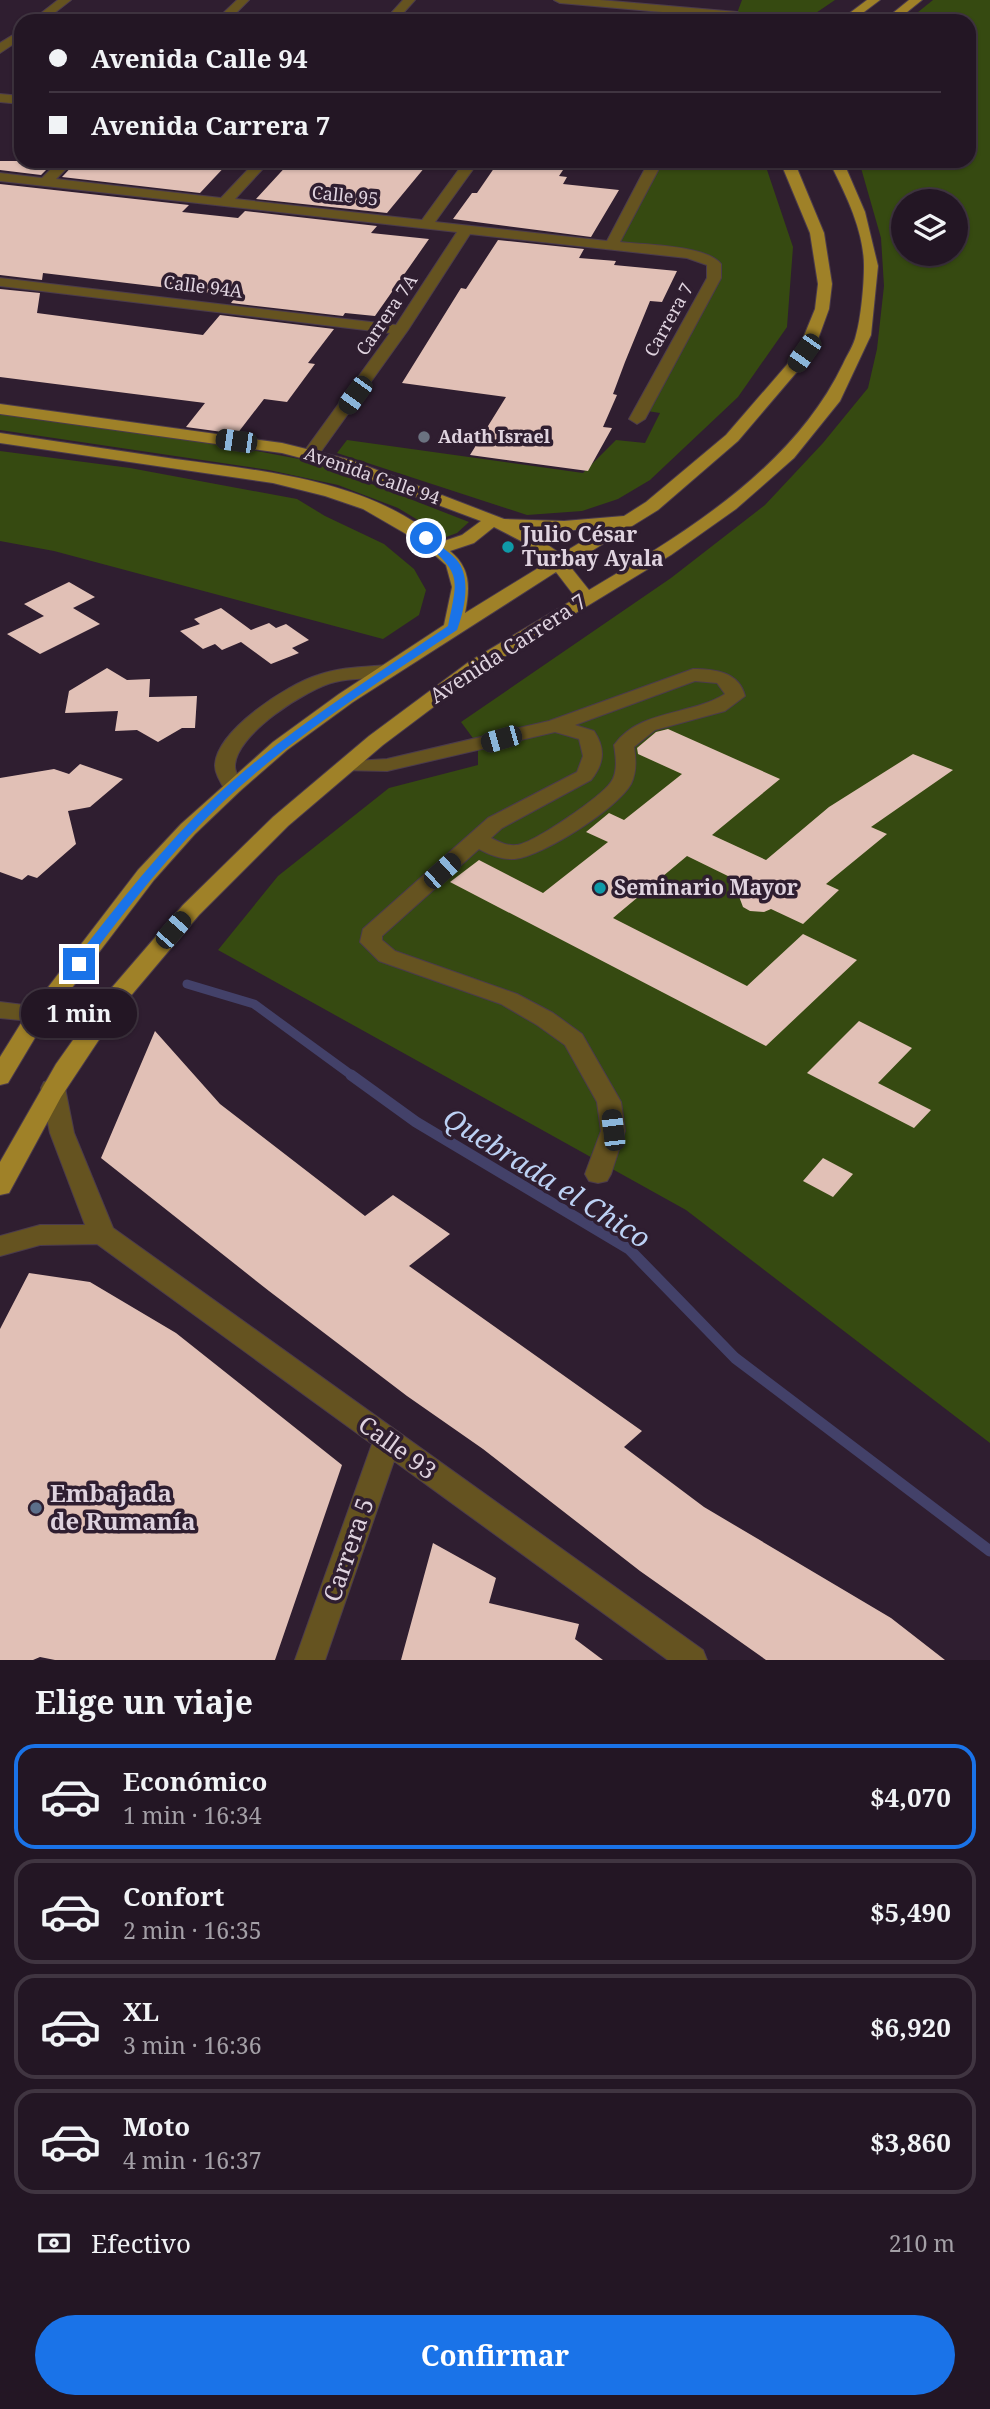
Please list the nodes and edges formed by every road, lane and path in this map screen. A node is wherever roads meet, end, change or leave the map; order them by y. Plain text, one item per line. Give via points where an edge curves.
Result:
1 (65, 0) edge
2 (243, 0) edge
3 (409, 0) edge
4 (560, 0) edge
5 (874, 0) edge
6 (916, 0) edge
7 (588, 2) junction
8 (46, 14) edge
9 (228, 14) edge
10 (396, 14) edge
11 (579, 14) dead end
12 (698, 14) edge
13 (855, 14) edge
14 (898, 14) edge
15 (14, 38) edge
16 (0, 49) edge
17 (60, 168) edge
18 (256, 168) edge
19 (467, 168) edge
20 (652, 168) edge
21 (790, 168) edge
22 (839, 168) edge
23 (0, 177) edge
24 (45, 182) junction
25 (225, 202) junction
26 (425, 225) junction
27 (466, 229) junction
28 (612, 246) junction
29 (687, 254) joint
30 (0, 282) edge
31 (400, 330) junction
32 (0, 409) edge
33 (637, 419) dead end
34 (0, 438) edge
35 (311, 453) junction
36 (491, 519) junction
37 (631, 519) junction
38 (438, 548) junction
39 (558, 563) junction
40 (586, 598) junction
41 (453, 628) junction
42 (388, 671) junction
43 (555, 726) junction
44 (346, 766) junction
45 (233, 787) junction
46 (477, 839) junction
47 (0, 1010) edge
48 (40, 1014) junction
49 (0, 1077) edge
50 (53, 1088) junction
51 (598, 1174) dead end
52 (0, 1186) edge
53 (102, 1234) junction
54 (0, 1246) edge
55 (387, 1440) junction
56 (310, 1660) edge
57 (692, 1660) edge

1 - 8 street
2 - 9 street
3 - 10 street
4 - 7 street
5 - 13 main road
6 - 14 main road
7 - 11 street
7 - 12 street
15 - 16 street
17 - 24 street
18 - 25 street
19 - 26 street
20 - 28 street
21 - 37 main road via 822,254 825,288 811,338 795,367 732,438
22 - 40 main road, Avenida Carrera 7 via 857,209 871,268 860,346 844,384 814,428 742,495
23 - 24 street, Calle 95
24 - 25 street, Calle 95
25 - 26 street, Calle 95
26 - 27 street, Calle 95
27 - 28 street, Calle 95
27 - 31 street, Carrera 7A
28 - 29 street, Calle 95
29 - 33 street, Carrera 7 via 709,259 714,264 714,278
30 - 31 street, Calle 94A
31 - 35 street, Carrera 7A
32 - 35 main road, Avenida Calle 94
34 - 38 main road, Avenida Calle 94 via 305,485 369,505
35 - 36 main road, Avenida Calle 94
36 - 37 main road via 564,526
36 - 38 main road via 478,534
36 - 39 main road, Avenida Calle 94 via 539,544
37 - 39 main road
38 - 41 main road, Avenida Calle 94 via 459,575
39 - 40 main road, Avenida Calle 94
39 - 41 main road
40 - 44 main road, Avenida Carrera 7 via 477,665
41 - 42 main road
42 - 45 main road via 305,727
42 - 45 street via 318,681 281,702 230,749 225,767
43 - 44 street via 387,765
43 - 46 street via 587,735 594,752 591,767 584,776 495,823
43 - 46 street via 682,677 724,679 735,696 718,707 648,726 632,738 624,745 625,778 618,788 537,846 503,852
44 - 50 main road, Avenida Carrera 7 via 206,892 109,1006
45 - 48 main road via 146,875
46 - 51 street via 371,934 371,942 387,956 509,999 574,1040 610,1102 613,1130
47 - 48 street
48 - 49 main road
50 - 52 main road, Avenida Carrera 7
50 - 53 street via 62,1133
53 - 54 street via 40,1235
53 - 55 street, Calle 93
55 - 56 street, Carrera 5
55 - 57 street, Calle 93

